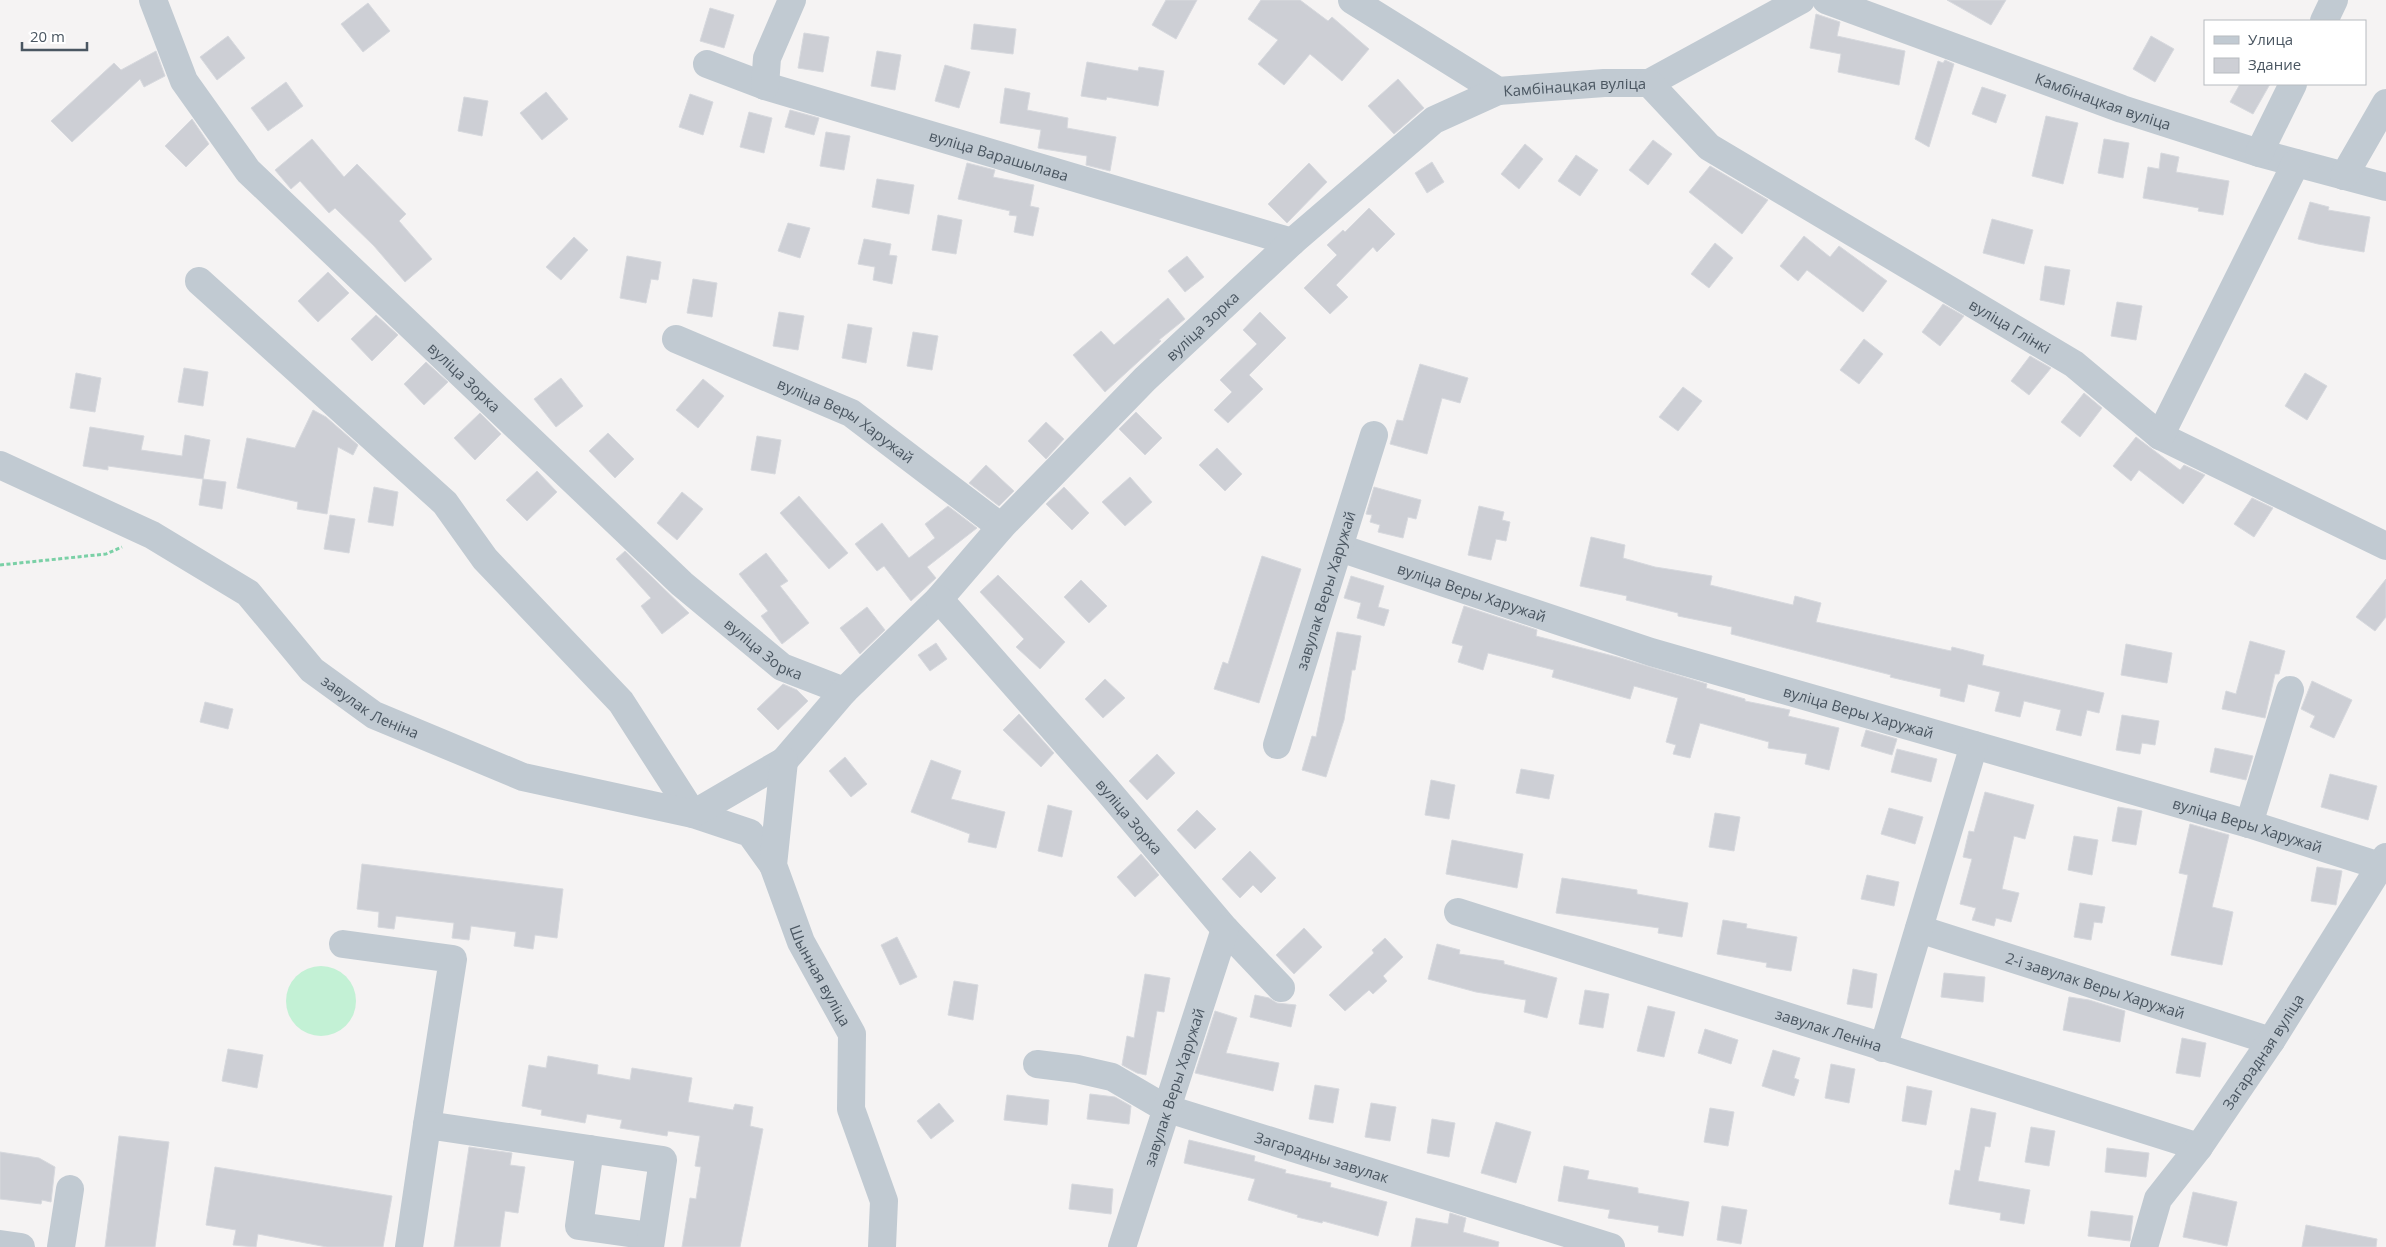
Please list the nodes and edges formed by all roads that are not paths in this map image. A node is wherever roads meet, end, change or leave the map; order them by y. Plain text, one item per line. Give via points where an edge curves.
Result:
1 (153, 0) edge
2 (792, 0) edge
3 (1352, 0) edge
4 (1801, 0) edge
5 (1826, 0) edge
6 (2334, 0) edge
7 (2324, 20) edge
8 (707, 64) dead end
9 (1649, 83) junction
10 (2293, 85) edge
11 (765, 86) junction
12 (1498, 91) junction
13 (2386, 103) edge
14 (2259, 153) junction
15 (2296, 162) junction
16 (2344, 176) junction
17 (2386, 187) edge
18 (1292, 242) junction
19 (199, 281) dead end
20 (676, 339) dead end
21 (1374, 435) dead end
22 (2160, 436) junction
23 (0, 465) edge
24 (1001, 527) junction
25 (2386, 546) edge
26 (1340, 548) junction
27 (939, 599) junction
28 (2290, 690) dead end
29 (844, 691) junction
30 (1277, 745) dead end
31 (1974, 745) junction
32 (784, 761) junction
33 (693, 814) junction
34 (2249, 824) junction
35 (2383, 861) edge
36 (773, 865) junction
37 (1458, 912) dead end
38 (1225, 928) junction
39 (1919, 929) junction
40 (343, 944) dead end
41 (1281, 988) dead end
42 (2271, 1041) junction
43 (1883, 1048) junction
44 (1037, 1064) dead end
45 (1165, 1108) junction
46 (428, 1125) junction
47 (2199, 1147) junction
48 (590, 1149) junction
49 (70, 1189) dead end
50 (651, 1241) edge
51 (0, 1244) edge
52 (21, 1247) edge
53 (61, 1247) edge
54 (409, 1247) edge
55 (882, 1247) edge
56 (1122, 1247) edge
57 (1611, 1247) edge
58 (2144, 1247) edge

1 - 29 street, вуліца Зорка via 184,81 248,171 682,584 782,667
2 - 11 street via 767,58
3 - 12 street, Камбінацкая вуліца
4 - 9 street, Камбінацкая вуліца
5 - 14 street, Камбінацкая вуліца via 2122,109
6 - 7 street
8 - 11 street, вуліца Варашылава
9 - 12 street, Камбінацкая вуліца
9 - 22 street, вуліца Глінкі via 1709,148 2074,364
10 - 14 street
11 - 18 street, вуліца Варашылава
12 - 18 street, вуліца Зорка via 1434,120
13 - 16 street
14 - 15 street, Камбінацкая вуліца
15 - 16 street, Камбінацкая вуліца
15 - 22 street
16 - 17 street, Камбінацкая вуліца
18 - 24 street, вуліца Зорка via 1145,379
19 - 33 street via 445,502 485,558 621,702
20 - 24 street, вуліца Веры Харужай via 851,413
21 - 26 street, завулак Веры Харужай
22 - 25 street, вуліца Глінкі
23 - 33 street, завулак Леніна via 152,535 248,593 312,670 374,715 523,777
24 - 27 street, вуліца Зорка
26 - 30 street, завулак Веры Харужай
26 - 31 street, вуліца Веры Харужай via 1651,652
27 - 29 street, вуліца Зорка
27 - 38 street, вуліца Зорка
28 - 34 street
29 - 32 street, вуліца Зорка
31 - 34 street, вуліца Веры Харужай
31 - 39 street
32 - 33 street
32 - 36 street, Шынная вуліца
33 - 36 street, завулак Леніна via 750,833
34 - 35 street, вуліца Веры Харужай
35 - 42 street, Загарадная вуліца
36 - 55 street, Шынная вуліца via 801,942 852,1034 851,1109 884,1201
37 - 43 street, завулак Леніна
38 - 41 street, вуліца Зорка
38 - 45 street, завулак Веры Харужай
39 - 42 street, 2-і завулак Веры Харужай
39 - 43 street
40 - 46 street via 453,959
42 - 47 street, Загарадная вуліца
43 - 47 street, завулак Леніна
44 - 45 street, Загарадны завулак via 1112,1077
45 - 56 street, завулак Веры Харужай
45 - 57 street, Загарадны завулак
46 - 48 street
46 - 54 street
47 - 58 street, Загарадная вуліца via 2158,1199
48 - 50 street via 579,1226
48 - 50 street via 663,1160
49 - 53 street
51 - 52 street

